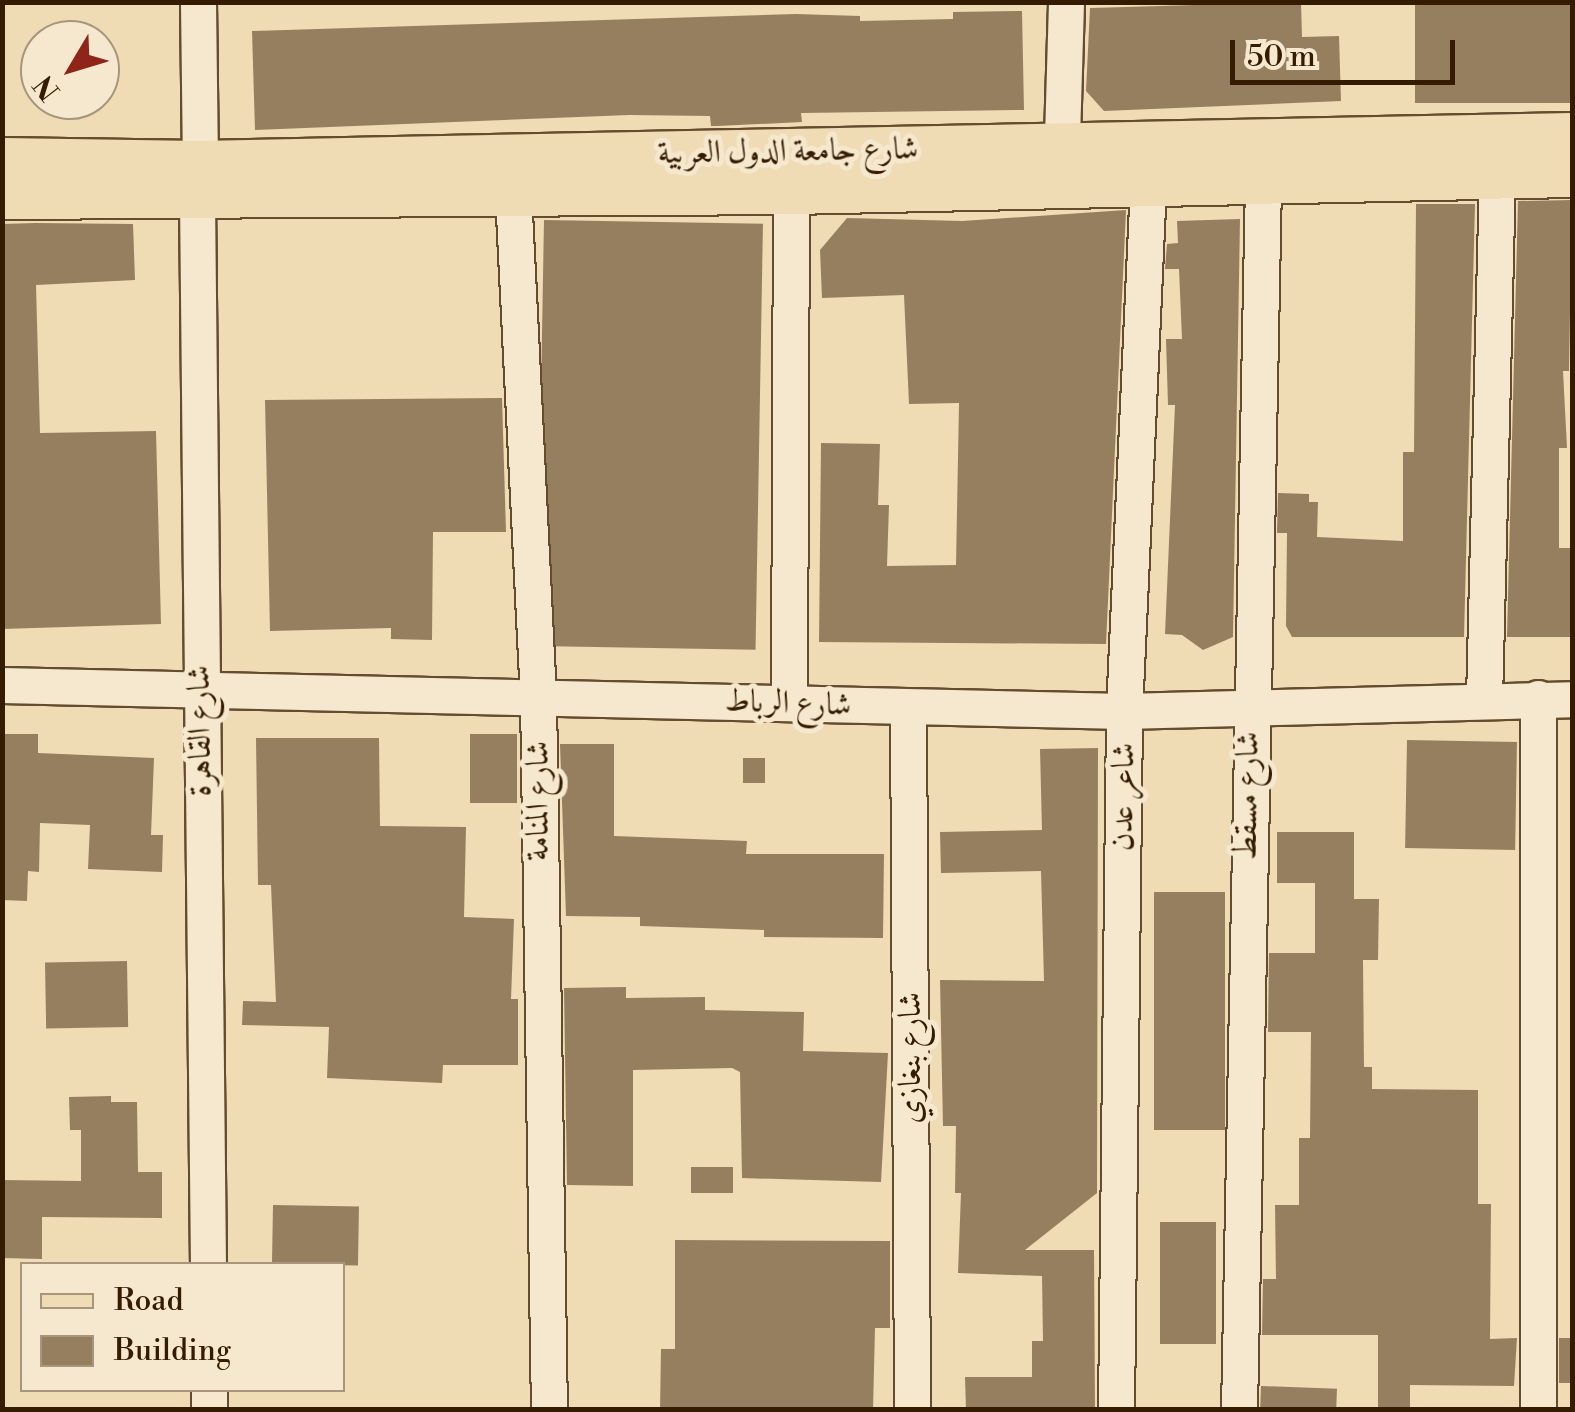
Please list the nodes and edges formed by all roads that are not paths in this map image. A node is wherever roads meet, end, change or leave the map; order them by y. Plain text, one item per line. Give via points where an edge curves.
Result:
1 (198, 2) edge
2 (1066, 2) edge
3 (1572, 135) edge
4 (2, 160) edge
5 (1062, 163) junction
6 (1572, 174) edge
7 (1496, 176) junction
8 (198, 181) junction
9 (1263, 182) junction
10 (1148, 184) junction
11 (791, 191) junction
12 (513, 193) junction
13 (2, 196) edge
14 (2, 685) edge
15 (198, 686) junction
16 (538, 697) junction
17 (1555, 698) edge
18 (1484, 700) junction
19 (790, 702) junction
20 (908, 706) junction
21 (1249, 709) junction
22 (1124, 711) junction
23 (1556, 1225) edge
24 (208, 1262) edge
25 (549, 1410) edge
26 (912, 1410) edge
27 (1116, 1410) edge
28 (1238, 1410) edge
29 (1538, 1410) edge

1 - 8 street, شارع القاهرة
2 - 5 street
3 - 5 main road, شارع جامعة الدول العربية
4 - 8 main road, شارع جامعة الدول العربية
5 - 8 main road, شارع جامعة الدول العربية
5 - 10 main road, شارع جامعة الدول العربية
5 - 11 main road, شارع جامعة الدول العربية
6 - 7 main road, شارع جامعة الدول العربية
7 - 9 main road, شارع جامعة الدول العربية
7 - 18 street
8 - 12 main road, شارع جامعة الدول العربية
8 - 13 main road, شارع جامعة الدول العربية
8 - 15 street, شارع القاهرة
9 - 10 main road, شارع جامعة الدول العربية
9 - 21 street, شارع مسقط
10 - 22 street, شاعر عدن
11 - 12 main road, شارع جامعة الدول العربية
11 - 19 street
12 - 16 street, شارع المنامة
14 - 15 street, شارع الرباط
15 - 16 street, شارع الرباط
15 - 24 street, شارع القاهرة
16 - 19 street, شارع الرباط
16 - 25 street, شارع المنامة
17 - 18 street, شارع الرباط
17 - 23 street
18 - 21 street, شارع الرباط
19 - 20 street, شارع الرباط
20 - 22 street, شارع الرباط
20 - 26 street, شارع بنغازي
21 - 22 street, شارع الرباط
21 - 28 street, شارع مسقط
22 - 27 street, شاعر عدن
23 - 29 street

